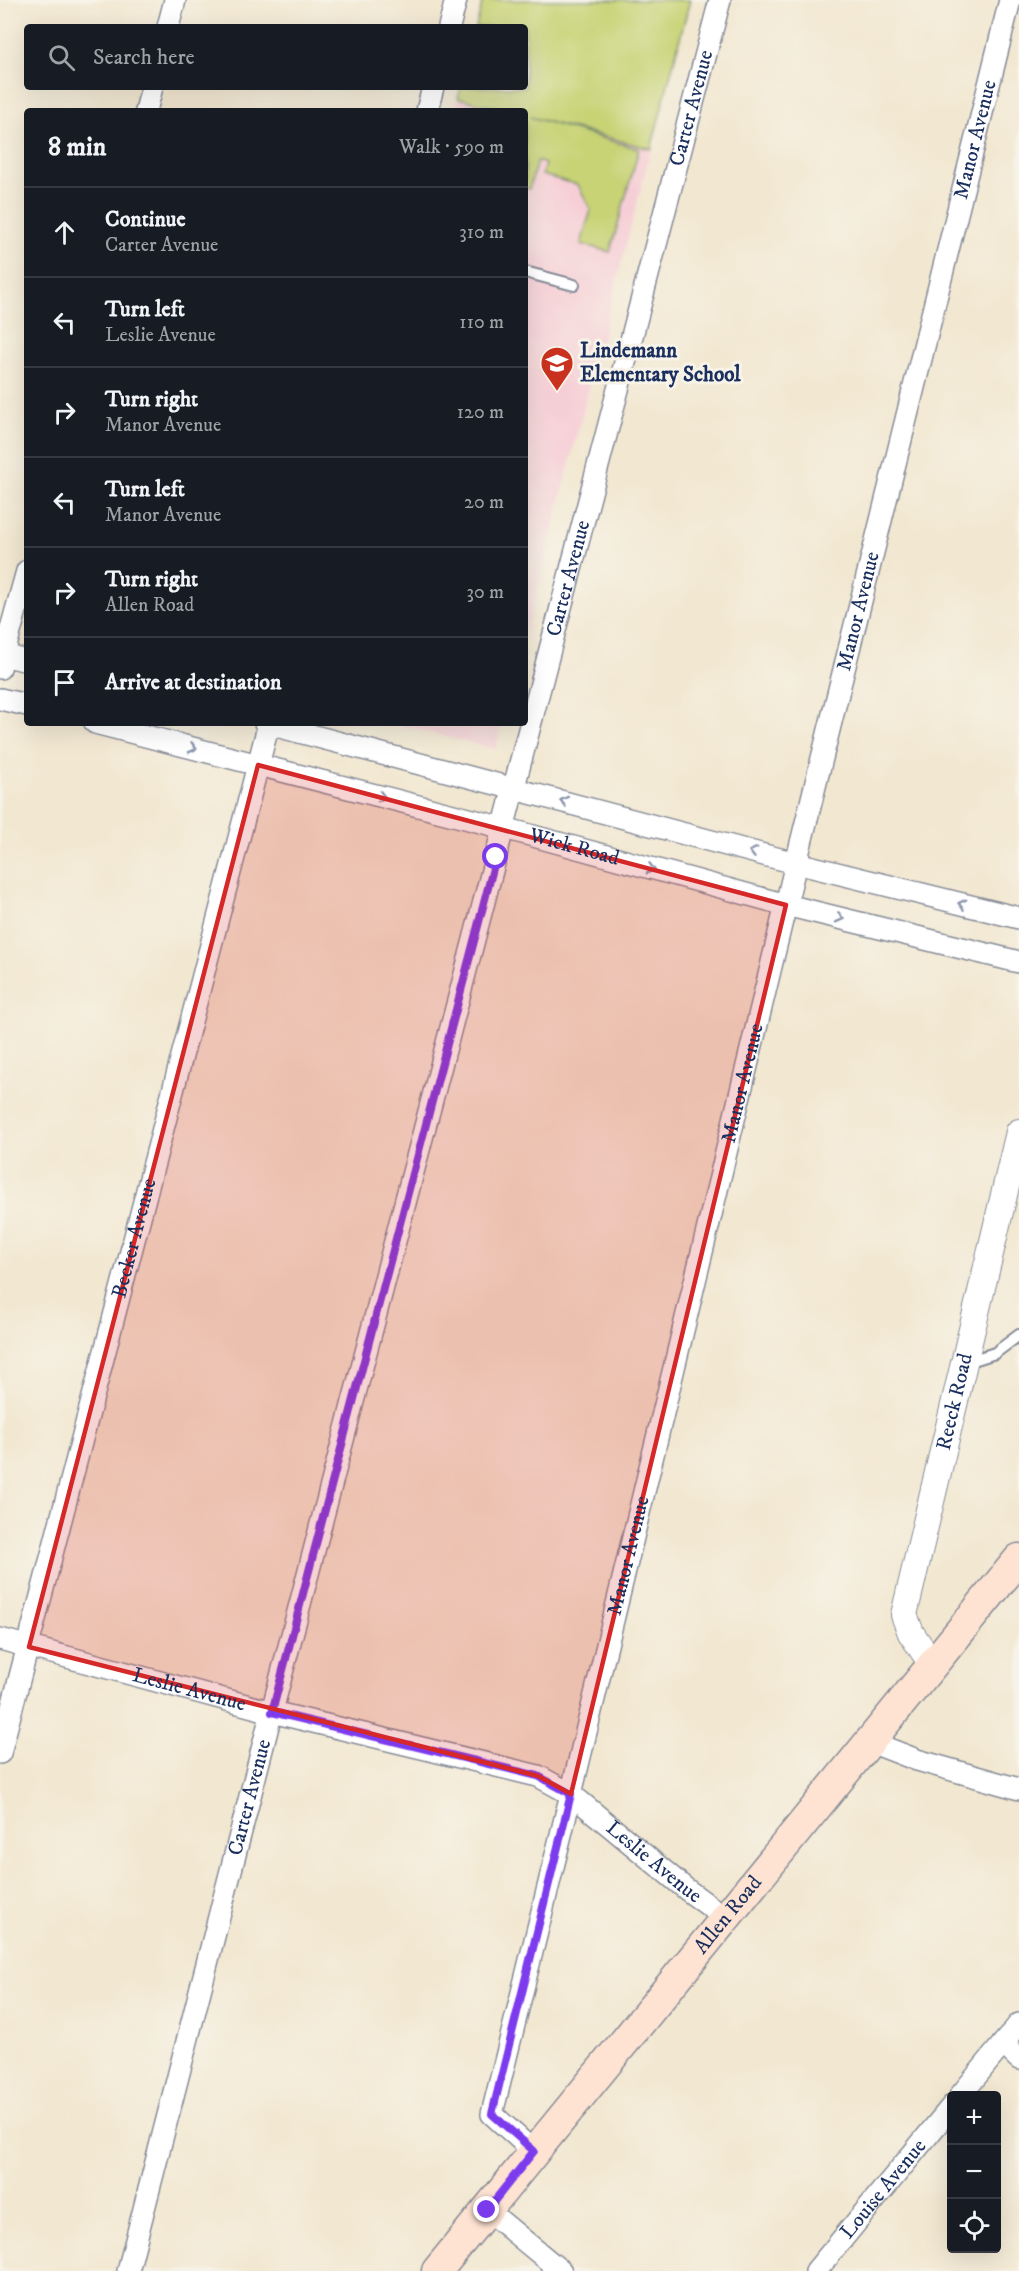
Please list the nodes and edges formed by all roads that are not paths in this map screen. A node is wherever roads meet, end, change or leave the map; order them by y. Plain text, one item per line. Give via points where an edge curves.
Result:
1 (175, 0) edge
2 (456, 0) edge
3 (720, 0) edge
4 (1010, 0) edge
5 (169, 24) edge
6 (450, 24) edge
7 (151, 90) edge
8 (432, 90) edge
9 (147, 108) edge
10 (428, 108) edge
11 (528, 273) edge
12 (574, 285) dead end
13 (24, 581) edge
14 (1, 659) edge
15 (24, 661) edge
16 (0, 699) edge
17 (24, 704) edge
18 (108, 726) edge
19 (266, 726) edge
20 (279, 726) edge
21 (258, 765) junction
22 (514, 787) junction
23 (504, 828) junction
24 (796, 862) junction
25 (786, 905) junction
26 (1019, 918) edge
27 (1019, 962) edge
28 (1019, 1132) edge
29 (1019, 1335) edge
30 (964, 1363) junction
31 (1019, 1558) edge
32 (0, 1639) edge
33 (29, 1647) junction
34 (932, 1664) junction
35 (272, 1712) junction
36 (868, 1741) junction
37 (0, 1753) edge
38 (1019, 1789) edge
39 (571, 1794) junction
40 (724, 1917) junction
41 (1019, 2024) edge
42 (1003, 2044) junction
43 (1019, 2059) edge
44 (964, 2091) edge
45 (947, 2111) edge
46 (534, 2151) junction
47 (487, 2210) junction
48 (128, 2271) edge
49 (437, 2271) edge
50 (561, 2271) edge
51 (816, 2271) edge

1 - 5 street
2 - 6 street
3 - 22 street, Carter Avenue
4 - 24 street, Manor Avenue
7 - 9 street
8 - 10 street
11 - 12 lane
13 - 14 street
14 - 15 street
16 - 17 street
18 -> 21 street, Wick Road
19 - 21 street, Becker Avenue
20 - 22 street, Wick Road
21 -> 23 street, Wick Road
21 - 33 street, Becker Avenue
22 - 23 street, Carter Avenue
24 -> 22 street, Wick Road
23 -> 25 street, Wick Road
23 - 35 street, Carter Avenue
24 - 25 street, Manor Avenue
26 -> 24 street, Wick Road
25 -> 27 street, Wick Road
25 - 39 street, Manor Avenue
28 - 30 street, Reeck Road
29 - 30 lane via 995,1353
30 - 34 street, Reeck Road via 904,1615
31 - 34 main road, Allen Road
32 - 33 street, Leslie Avenue
33 - 35 street, Leslie Avenue
33 - 37 street, Becker Avenue
34 - 36 main road, Allen Road
35 - 39 street, Leslie Avenue via 538,1776
35 - 48 street, Carter Avenue
36 - 38 street via 917,1760
36 - 40 main road, Allen Road
39 - 40 street, Leslie Avenue
39 - 46 street, Manor Avenue via 492,2114
40 - 46 main road, Allen Road
41 - 42 street
42 - 43 street
42 - 44 street
45 - 51 street, Louise Avenue
46 - 47 main road, Allen Road
47 - 49 main road, Allen Road
47 - 50 street

